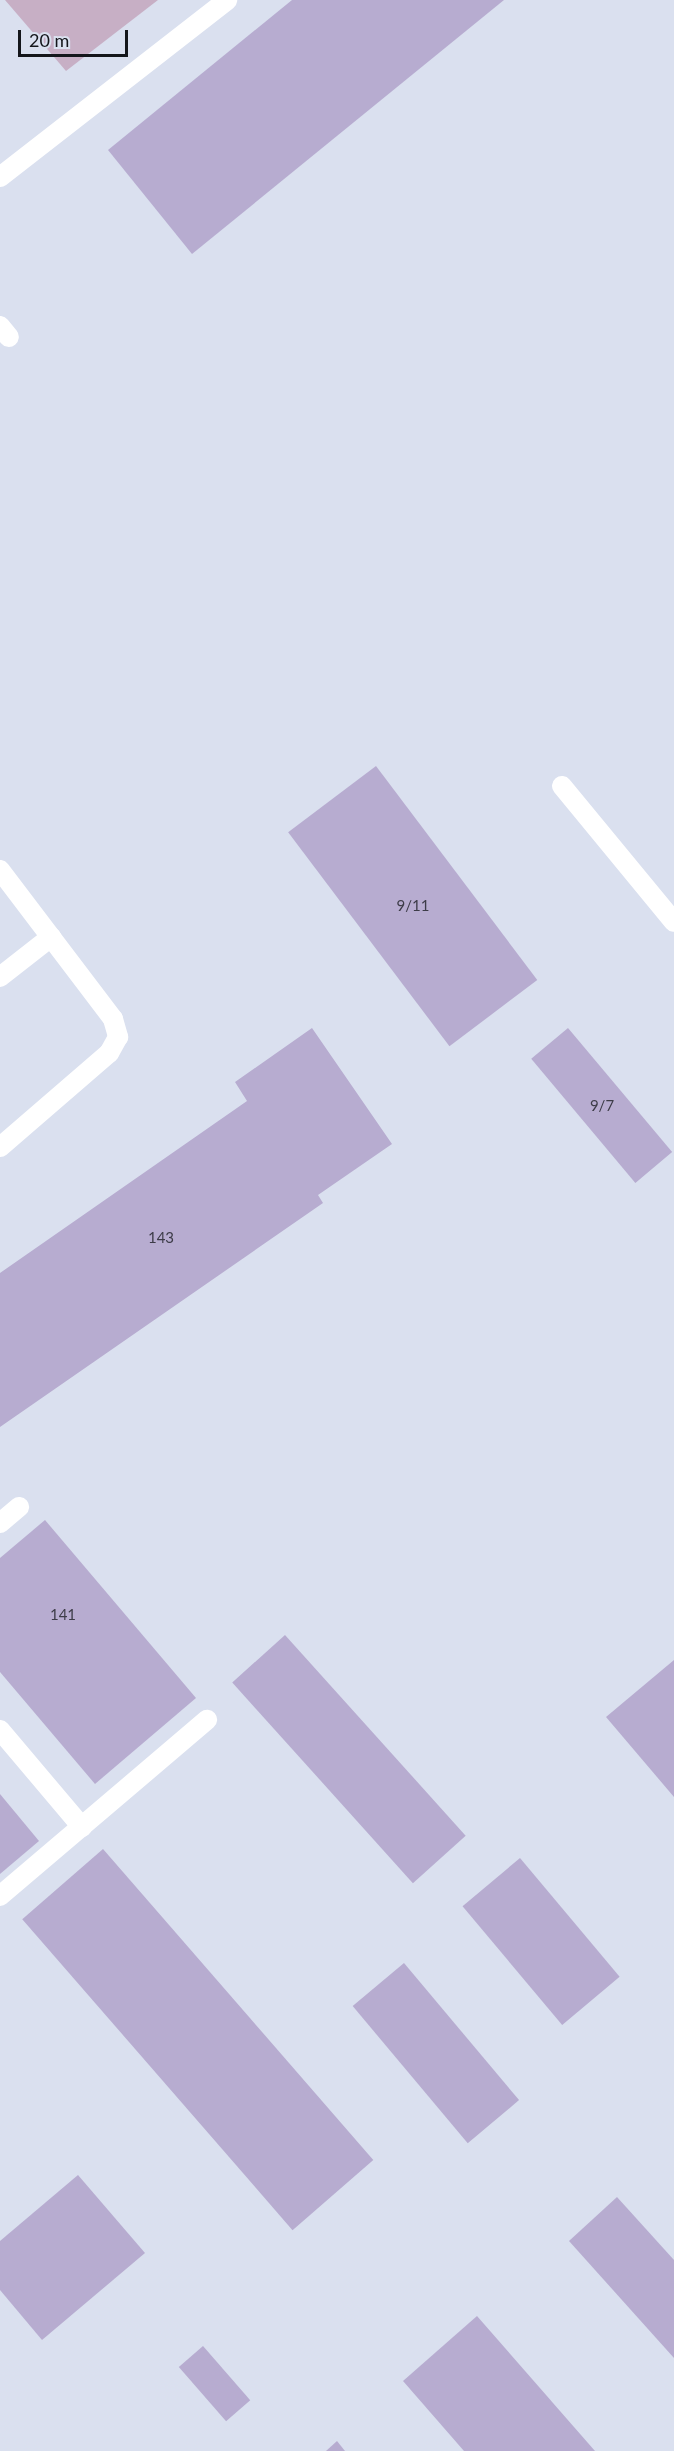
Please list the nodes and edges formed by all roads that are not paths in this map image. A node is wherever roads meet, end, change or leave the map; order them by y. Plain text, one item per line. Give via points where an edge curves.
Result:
1 (227, 0) edge
2 (0, 177) edge
3 (562, 786) dead end
4 (0, 870) edge
5 (674, 922) edge
6 (51, 937) junction
7 (0, 977) edge
8 (0, 1148) edge
9 (19, 1507) dead end
10 (0, 1522) edge
11 (207, 1720) dead end
12 (0, 1730) edge
13 (82, 1827) junction
14 (0, 1896) edge

1 - 2 lane
3 - 5 lane
4 - 6 lane
6 - 7 lane
6 - 8 lane via 112,1019 118,1037 109,1053
9 - 10 lane
11 - 13 lane
12 - 13 lane
13 - 14 lane

